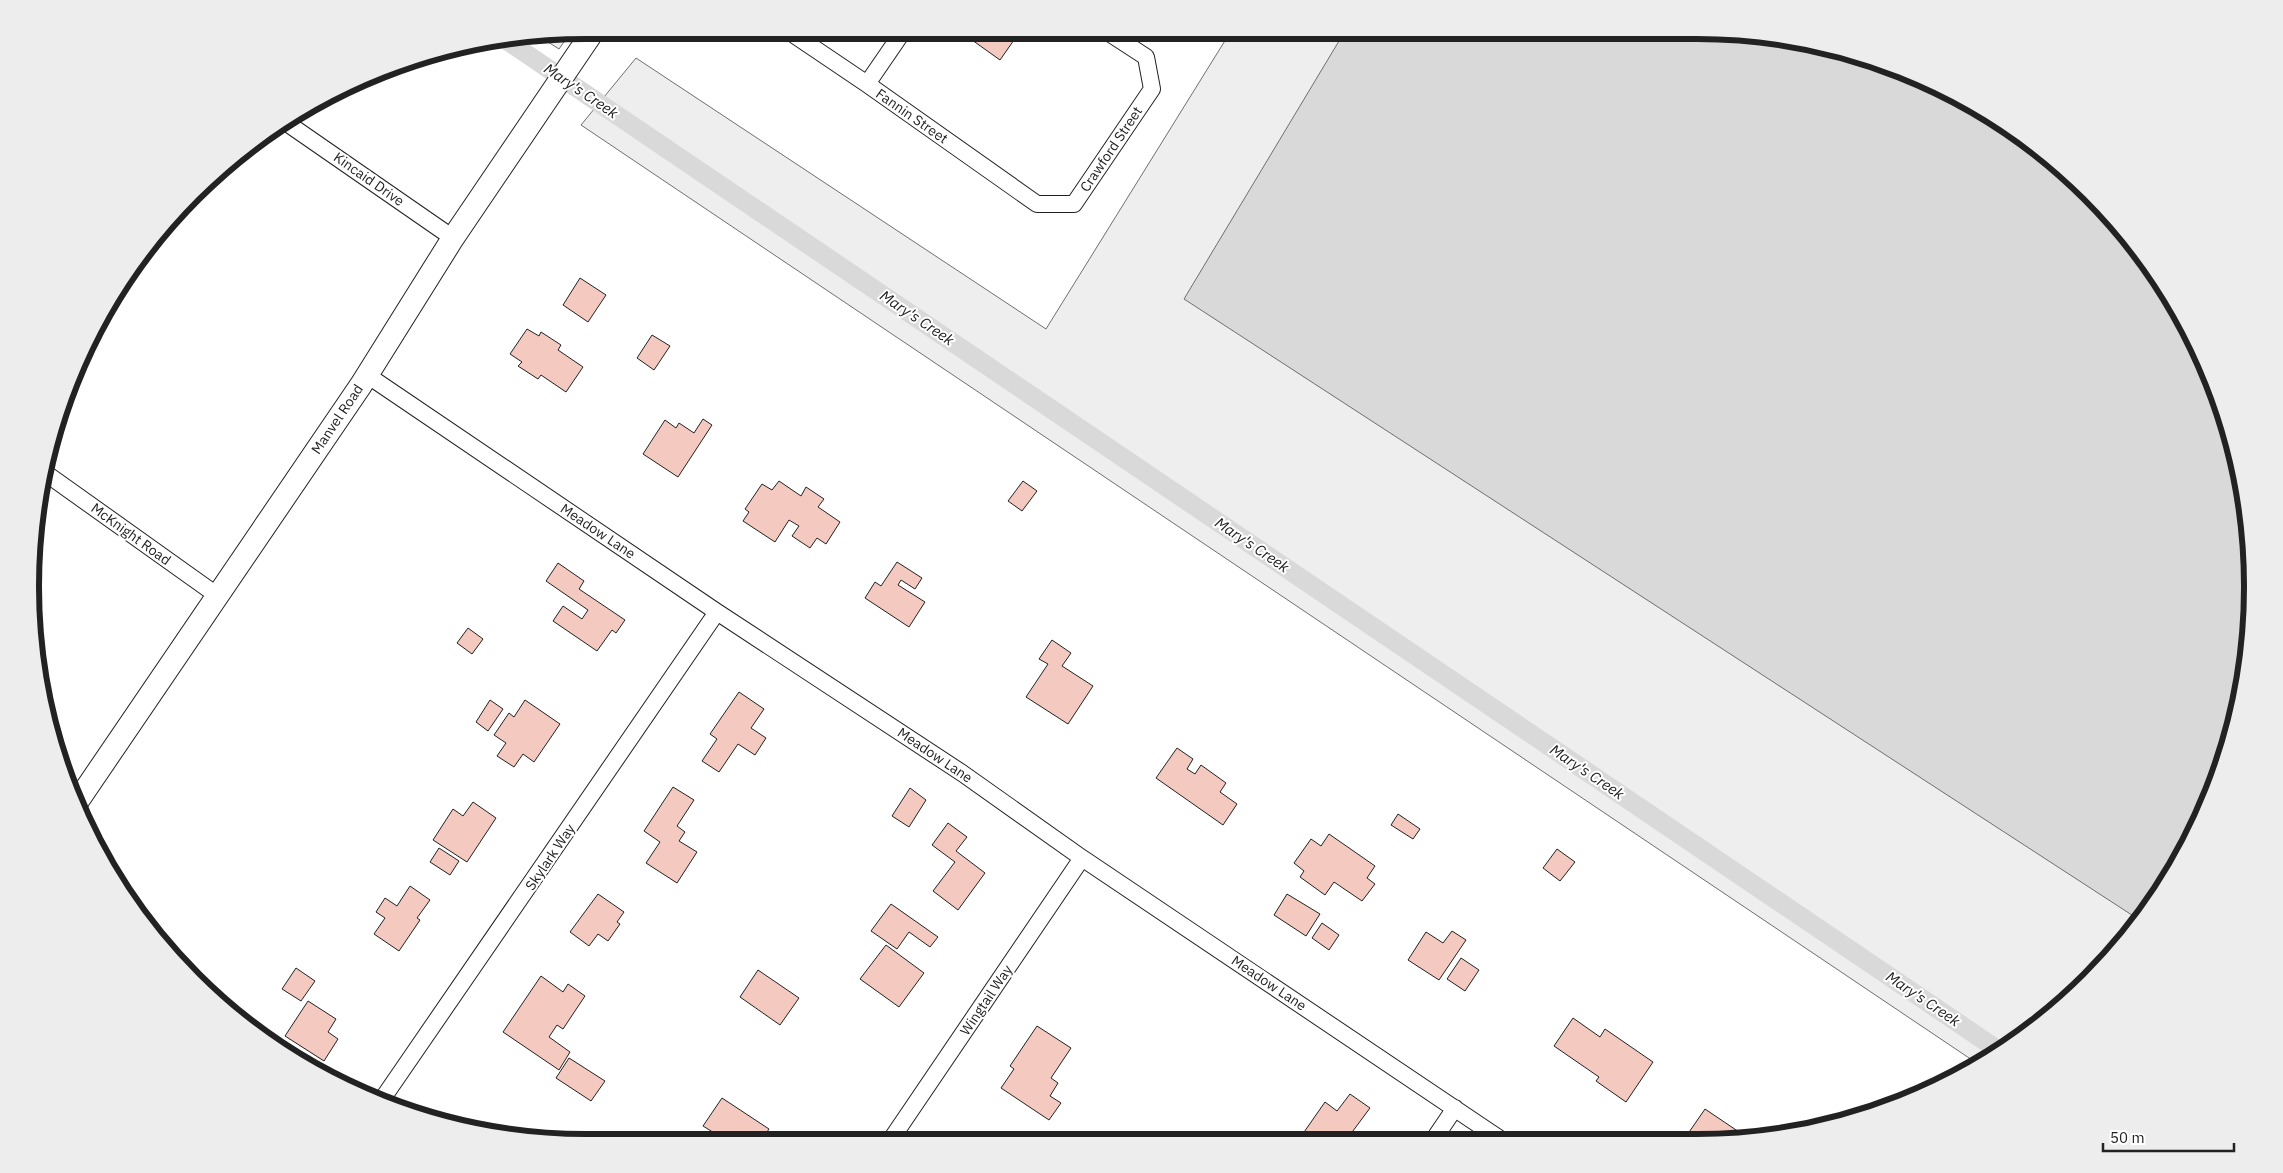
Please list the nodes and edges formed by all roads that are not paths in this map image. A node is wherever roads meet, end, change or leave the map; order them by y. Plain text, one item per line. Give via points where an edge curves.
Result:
1 (588, 39) edge
2 (800, 39) edge
3 (898, 39) edge
4 (1119, 39) edge
5 (867, 84) junction
6 (291, 126) edge
7 (1036, 204) joint
8 (453, 238) junction
9 (367, 375) junction
10 (50, 476) edge
11 (218, 596) junction
12 (717, 612) junction
13 (81, 798) edge
14 (1082, 858) junction
15 (385, 1096) edge
16 (1455, 1108) junction
17 (895, 1134) edge
18 (1437, 1134) edge
19 (1493, 1134) edge

1 - 8 main road, Manvel Road
2 - 5 street, Fannin Street
3 - 5 street
4 - 7 street, Crawford Street via 1146,57 1152,89 1074,204
5 - 7 street, Fannin Street
6 - 8 street, Kincaid Drive
8 - 9 main road, Manvel Road
9 - 11 main road, Manvel Road
9 - 12 street, Meadow Lane
10 - 11 street, McKnight Road
11 - 13 main road, Manvel Road
12 - 14 street, Meadow Lane via 962,773
12 - 15 street, Skylark Way
14 - 16 street, Meadow Lane
14 - 17 street, Wingtail Way
16 - 18 street
16 - 19 street, Meadow Lane

